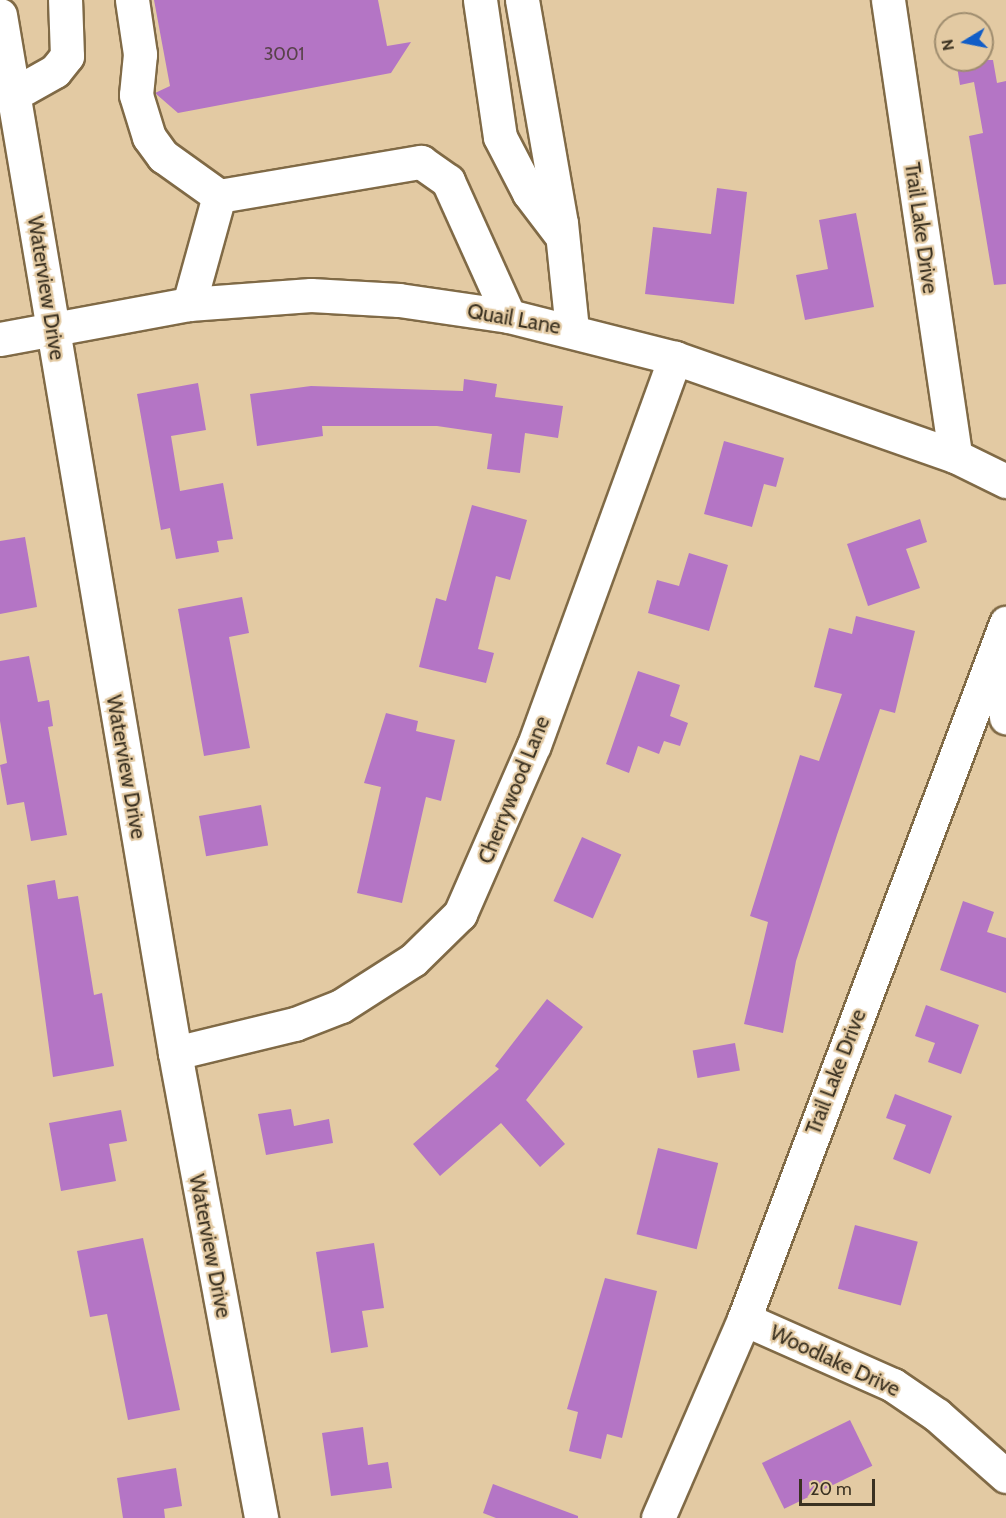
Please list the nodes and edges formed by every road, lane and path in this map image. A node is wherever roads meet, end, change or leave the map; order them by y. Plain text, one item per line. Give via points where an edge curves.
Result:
1 (65, 0) edge
2 (132, 0) edge
3 (480, 0) edge
4 (522, 0) edge
5 (888, 0) edge
6 (0, 15) edge
7 (14, 94) junction
8 (219, 196) junction
9 (561, 235) junction
10 (189, 304) junction
11 (509, 316) junction
12 (572, 329) junction
13 (53, 330) junction
14 (0, 339) edge
15 (675, 358) junction
16 (955, 456) junction
17 (1006, 481) edge
18 (1006, 623) edge
19 (998, 657) junction
20 (1006, 717) edge
21 (174, 1053) junction
22 (744, 1319) junction
23 (1006, 1476) edge
24 (261, 1518) edge
25 (658, 1518) edge

1 - 7 street via 67,56 55,71
2 - 8 street via 140,54 136,95 148,137 163,156
3 - 9 street via 500,136 529,193
4 - 9 street
5 - 16 street, Trail Lake Drive
6 - 7 street, Waterview Drive
7 - 13 street, Waterview Drive
8 - 10 street
8 - 11 street via 421,162 448,181
9 - 12 street
10 - 11 street, Quail Lane via 311,295 399,300
10 - 13 street, Quail Lane
11 - 12 street, Quail Lane
12 - 15 street, Quail Lane
13 - 14 street, Quail Lane
13 - 21 street, Waterview Drive
15 - 16 street, Quail Lane
15 - 21 street, Cherrywood Lane via 534,745 460,914 413,960 341,1006 295,1024
16 - 17 street, Quail Lane
18 - 19 street, Trail Lake Drive
19 - 20 street
19 - 22 street, Trail Lake Drive via 932,814
21 - 24 street, Waterview Drive
22 - 23 street, Woodlake Drive via 893,1385 937,1415
22 - 25 street, Trail Lake Drive

